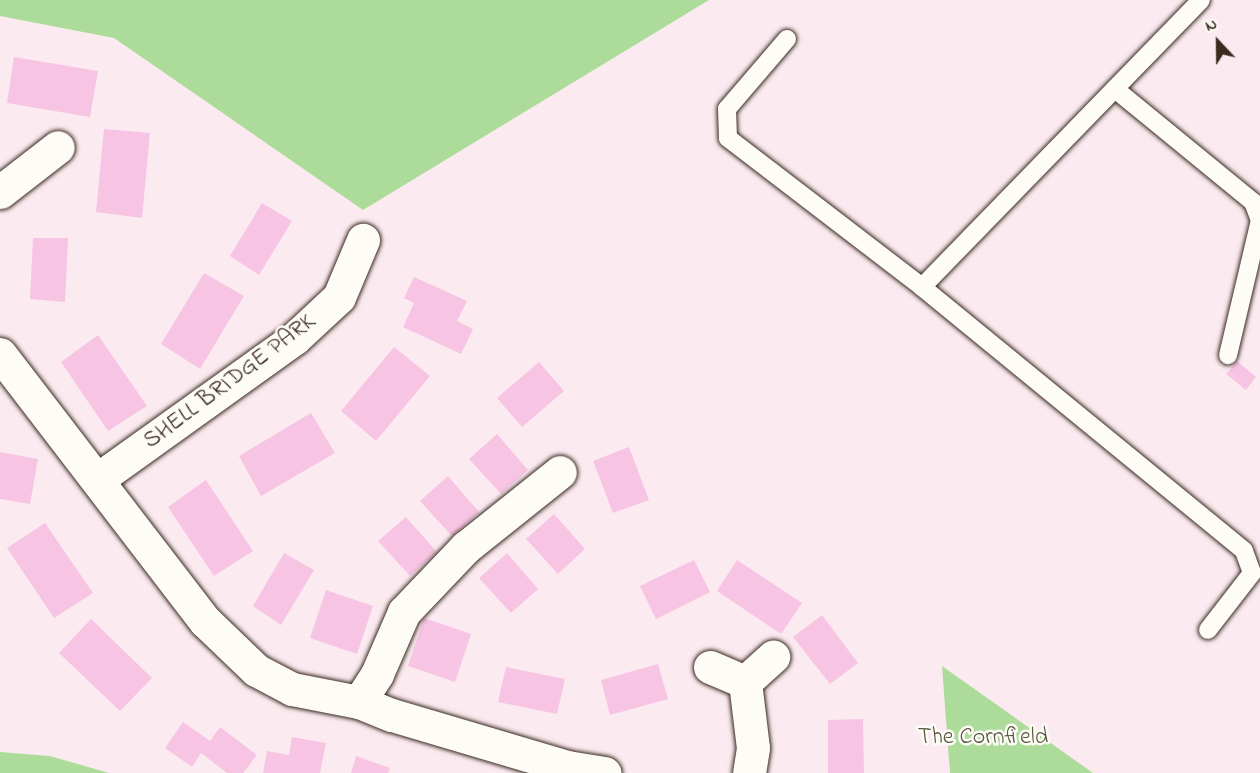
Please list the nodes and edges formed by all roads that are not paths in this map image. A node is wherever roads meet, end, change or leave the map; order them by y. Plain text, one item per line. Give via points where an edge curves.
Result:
1 (1201, 0) edge
2 (787, 39) dead end
3 (1114, 89) junction
4 (58, 147) dead end
5 (0, 192) edge
6 (1260, 220) edge
7 (363, 240) dead end
8 (922, 287) junction
9 (0, 354) edge
10 (1228, 356) dead end
11 (560, 472) dead end
12 (98, 479) junction
13 (1208, 630) dead end
14 (773, 657) dead end
15 (710, 667) dead end
16 (745, 682) junction
17 (359, 702) junction
18 (605, 773) edge
19 (749, 773) edge

1 - 3 lane
2 - 8 lane via 726,109 728,138
3 - 6 lane via 1253,202
3 - 8 lane
4 - 5 street
6 - 10 lane
7 - 12 street, SHELL BRIDGE PARK via 339,297 296,338
8 - 13 lane via 1245,551 1252,573
9 - 12 street
11 - 17 street via 466,546 404,612 377,674
12 - 17 street via 205,621 256,670 292,689
14 - 16 street
15 - 16 street
16 - 19 street via 753,748
17 - 18 street via 567,767

